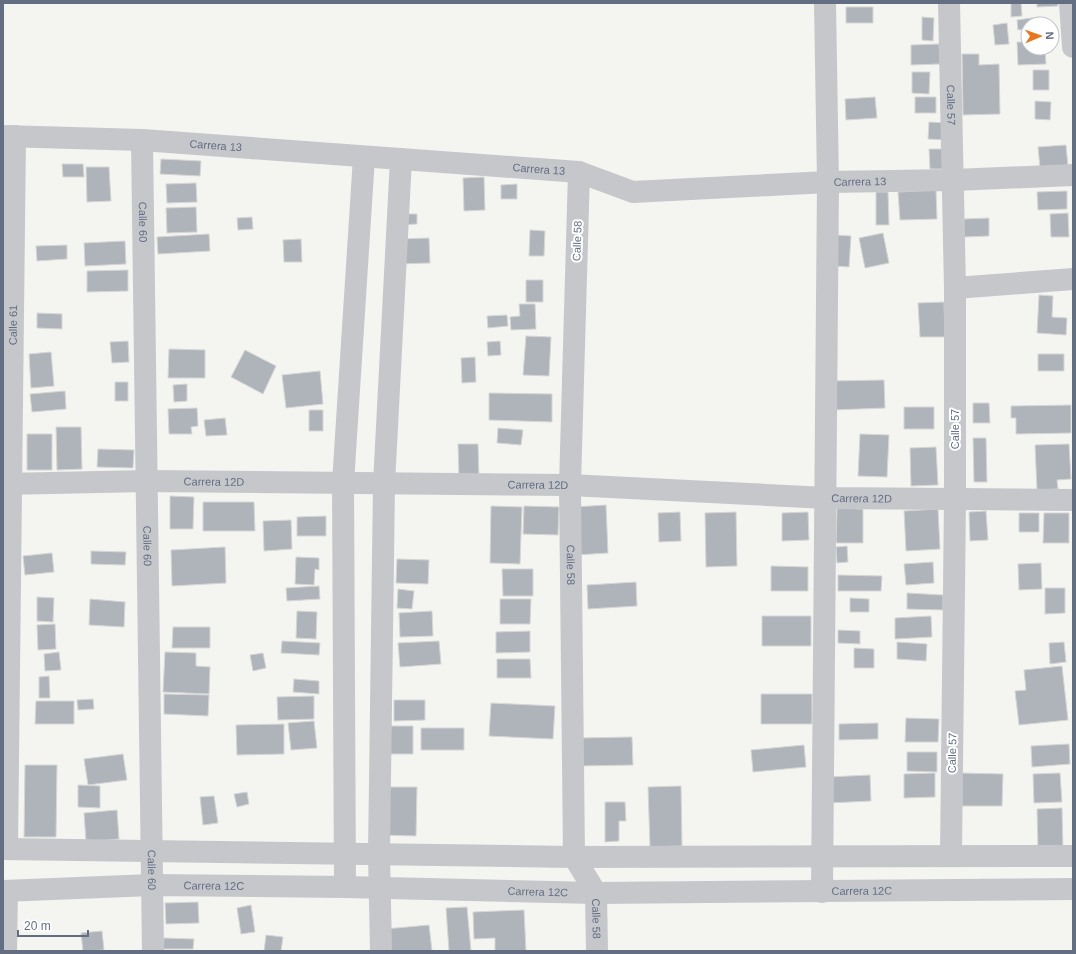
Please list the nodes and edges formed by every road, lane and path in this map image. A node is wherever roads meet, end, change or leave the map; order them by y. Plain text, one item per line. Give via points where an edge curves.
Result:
1 (825, 3) edge
2 (949, 3) edge
3 (1070, 3) edge
4 (1073, 47) edge
5 (9, 136) edge
6 (142, 140) junction
7 (364, 156) junction
8 (401, 159) junction
9 (579, 172) junction
10 (1073, 175) edge
11 (954, 180) junction
12 (828, 182) junction
13 (1073, 279) edge
14 (955, 288) junction
15 (147, 481) junction
16 (343, 483) junction
17 (7, 484) edge
18 (384, 484) junction
19 (570, 485) junction
20 (826, 498) junction
21 (955, 500) junction
22 (1073, 500) edge
23 (5, 849) edge
24 (152, 850) junction
25 (346, 853) junction
26 (379, 854) junction
27 (951, 855) junction
28 (823, 856) junction
29 (1073, 856) edge
30 (574, 857) junction
31 (152, 885) junction
32 (346, 887) junction
33 (379, 888) junction
34 (1073, 889) edge
35 (5, 891) edge
36 (822, 892) junction
37 (596, 893) junction
38 (6, 951) edge
39 (153, 951) edge
40 (380, 951) edge
41 (597, 951) edge

1 - 12 street
2 - 11 street, Calle 57
3 - 4 street
5 - 6 street, Carrera 13
5 - 17 street, Calle 61
6 - 7 street, Carrera 13
6 - 15 street, Calle 60
7 - 8 street, Carrera 13
7 - 16 street
8 - 9 street, Carrera 13
8 - 18 street
9 - 12 street, Carrera 13 via 633,192
9 - 19 street, Calle 58
10 - 11 street, Carrera 13
11 - 12 street, Carrera 13
11 - 14 street, Calle 57
12 - 20 street
13 - 14 street
14 - 21 street, Calle 57
15 - 16 street, Carrera 12D
15 - 17 street, Carrera 12D
15 - 24 street, Calle 60
16 - 18 street, Carrera 12D
16 - 25 street
17 - 23 street, Calle 61
18 - 19 street, Carrera 12D
18 - 26 street
19 - 20 street, Carrera 12D
19 - 30 street, Calle 58
20 - 21 street, Carrera 12D
20 - 28 street
21 - 22 street, Carrera 12D
21 - 27 street, Calle 57
23 - 24 street
24 - 25 street
24 - 31 street, Calle 60
25 - 26 street
25 - 32 street
26 - 30 street
26 - 33 street
27 - 28 street
27 - 29 street
28 - 30 street
28 - 36 street
30 - 37 street, Calle 58
31 - 32 street, Carrera 12C
31 - 35 street, Carrera 12C
31 - 39 street, Calle 60
32 - 33 street, Carrera 12C
33 - 37 street, Carrera 12C
33 - 40 street
34 - 36 street, Carrera 12C
35 - 38 street
36 - 37 street, Carrera 12C
37 - 41 street, Calle 58

